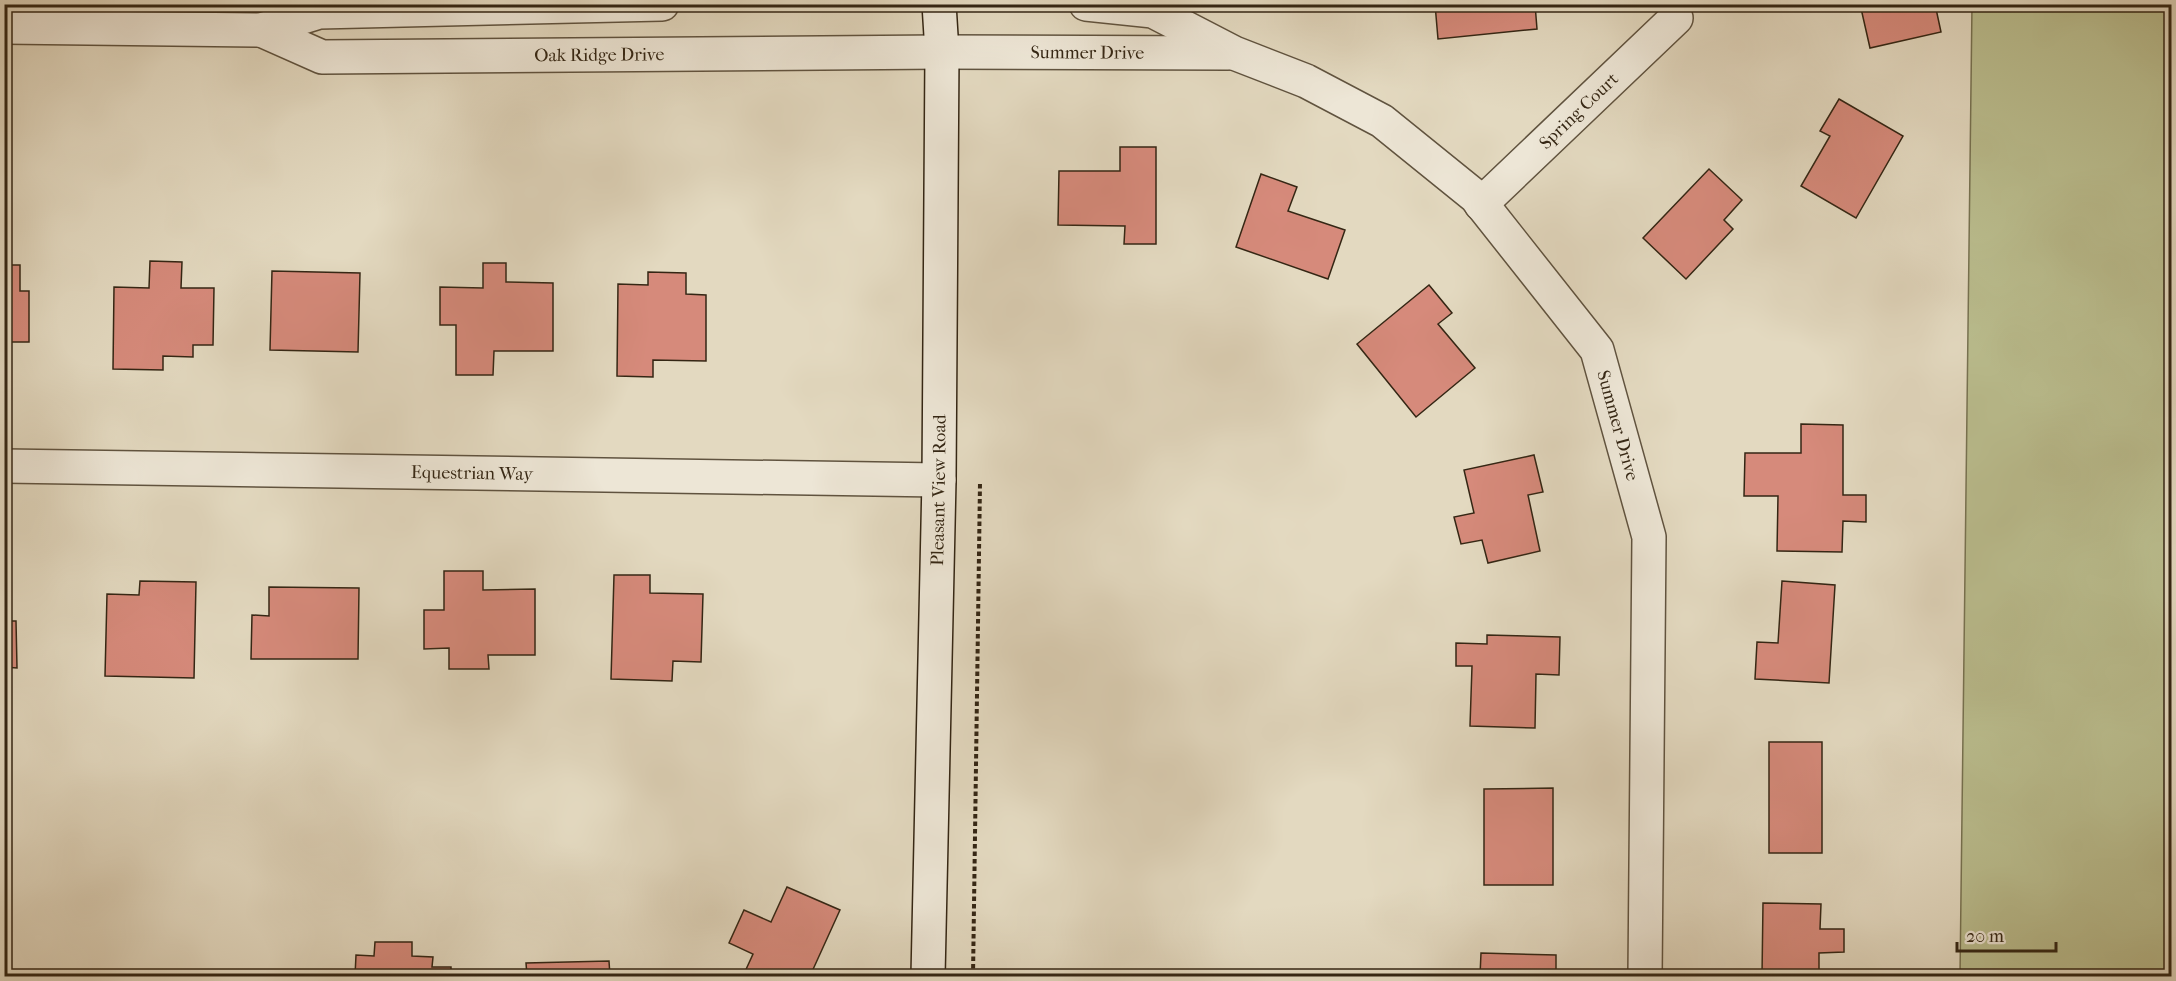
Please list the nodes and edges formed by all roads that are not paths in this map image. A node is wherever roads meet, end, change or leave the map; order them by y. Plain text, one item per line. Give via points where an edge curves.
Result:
1 (662, 4) edge
2 (939, 4) edge
3 (1086, 4) edge
4 (1676, 18) dead end
5 (4, 27) edge
6 (261, 30) junction
7 (942, 52) junction
8 (1234, 53) junction
9 (1481, 204) junction
10 (4, 466) edge
11 (939, 480) junction
12 (928, 976) edge
13 (1645, 976) edge

1 - 6 street, Oak Ridge Drive via 319,12
2 - 7 street, Pleasant View Road
3 - 8 street, Summer Drive via 1154,10
4 - 9 street, Spring Court
5 - 6 street, Oak Ridge Drive
6 - 7 street, Oak Ridge Drive via 322,57
7 - 8 street, Summer Drive
7 - 11 street, Pleasant View Road
8 - 9 street, Summer Drive via 1306,81 1382,121
9 - 13 street, Summer Drive via 1597,350 1649,537
10 - 11 street, Equestrian Way
11 - 12 street, Pleasant View Road

